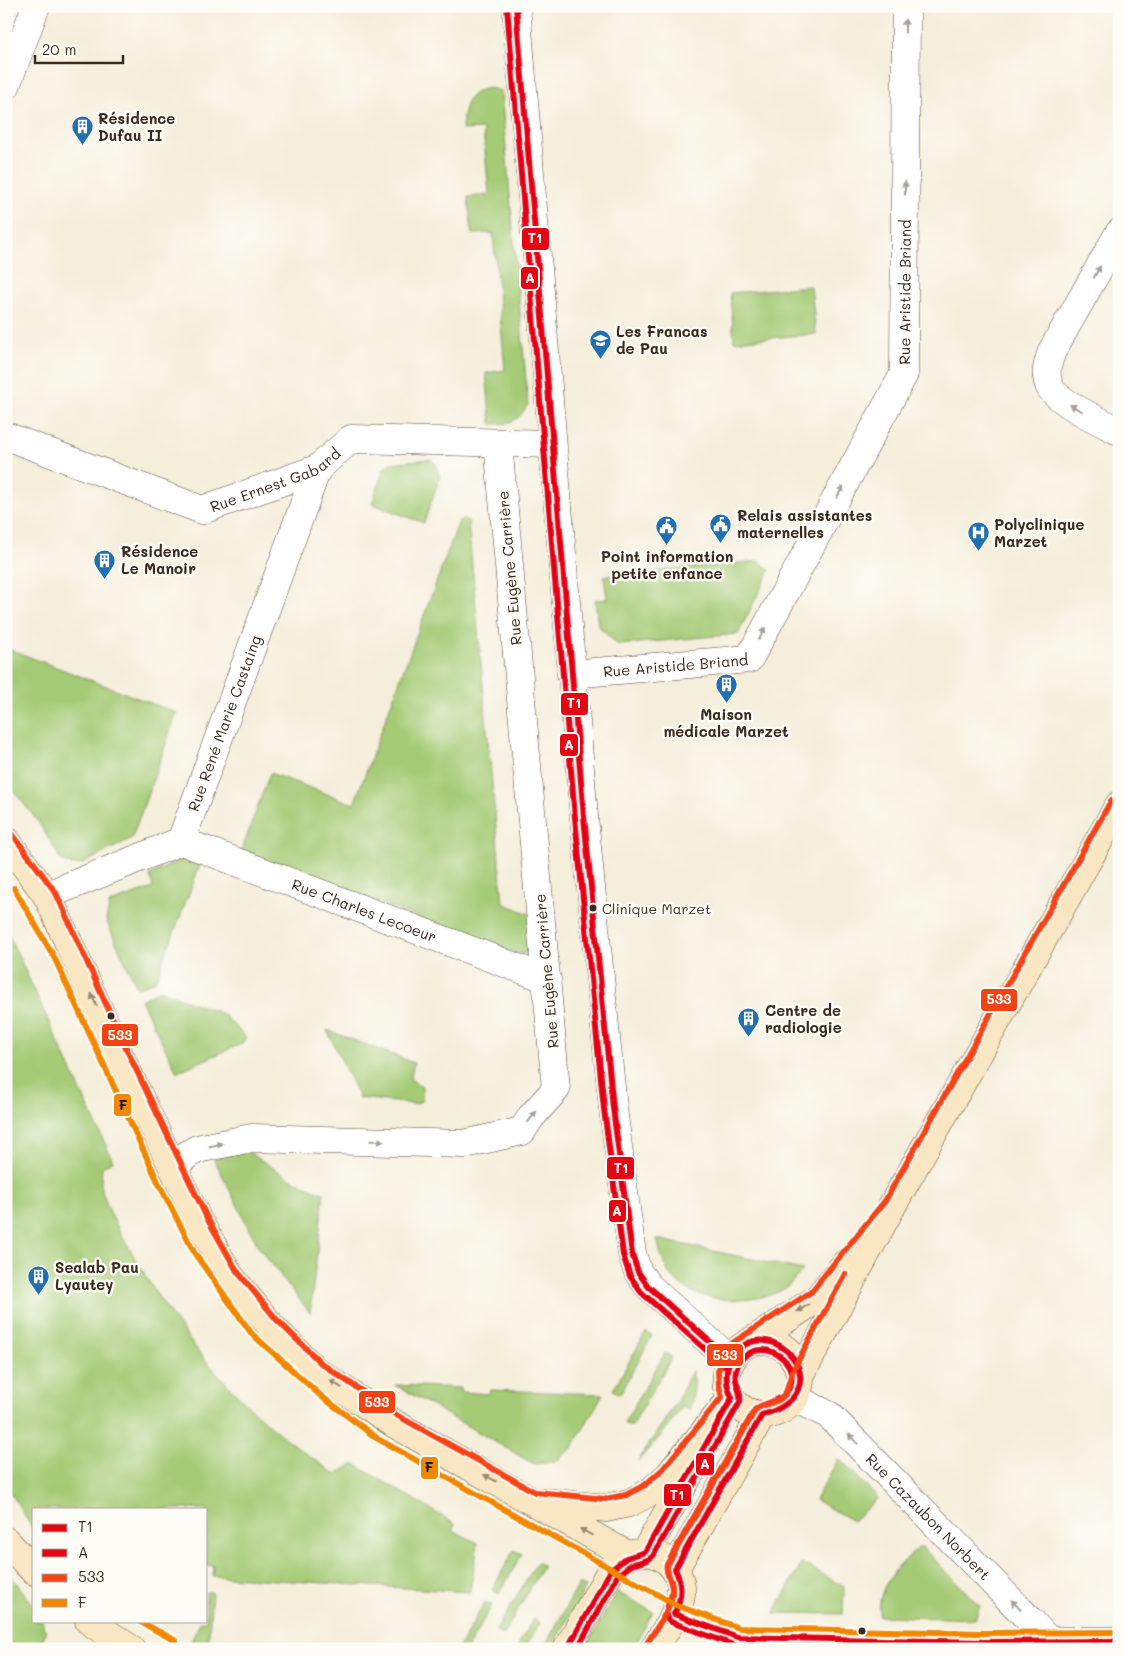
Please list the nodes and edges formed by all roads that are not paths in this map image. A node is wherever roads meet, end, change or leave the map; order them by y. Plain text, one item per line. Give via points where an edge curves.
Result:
1 (36, 6) edge
2 (516, 6) edge
3 (906, 6) edge
4 (6, 86) edge
5 (1119, 233) edge
6 (1119, 431) edge
7 (6, 436) edge
8 (498, 444) junction
9 (552, 444) junction
10 (317, 469) junction
11 (571, 674) junction
12 (1118, 809) edge
13 (6, 840) edge
14 (181, 841) junction
15 (48, 897) junction
16 (547, 980) junction
17 (174, 1167) junction
18 (892, 1206) junction
19 (740, 1352) junction
20 (797, 1387) junction
21 (732, 1398) junction
22 (762, 1415) junction
23 (532, 1502) junction
24 (6, 1541) edge
25 (637, 1554) junction
26 (32, 1569) edge
27 (674, 1569) junction
28 (90, 1622) edge
29 (1119, 1641) edge
30 (1051, 1645) edge
31 (116, 1646) edge
32 (567, 1649) edge
33 (654, 1649) edge

1 - 4 street
2 - 9 street
11 -> 3 street, Rue Aristide Briand via 749,659 904,374
6 -> 5 street via 1056,396 1046,376 1052,351
7 - 10 street, Rue Ernest Gabard via 202,510
8 - 9 street, Rue Ernest Gabard
8 - 10 street, Rue Ernest Gabard via 352,438
8 - 16 street, Rue Eugène Carrière
9 - 11 street
10 - 14 street, Rue René Marie Castaing
11 - 19 street via 613,1108 632,1254 638,1272 648,1286
12 - 18 main road
13 - 15 main road
14 - 15 street
14 - 16 street, Rue Charles Lecoeur
17 -> 15 main road
17 -> 16 street, Rue Eugène Carrière via 197,1149 252,1138 464,1144 522,1131 556,1089
23 -> 17 main road via 393,1423 316,1371 271,1326 230,1276 199,1222
18 -> 19 main road via 817,1300
18 - 20 main road
19 - 20 main road via 760,1340 783,1346 798,1365
19 - 21 main road via 727,1370 726,1380
20 - 22 main road via 780,1410
30 -> 20 street, Rue Cazaubon Norbert via 829,1414
21 - 22 main road via 745,1410
21 - 23 main road via 669,1475 650,1492 629,1503 606,1508
21 - 25 main road
22 - 27 main road
25 -> 23 main road
24 - 26 main road
25 - 27 main road via 657,1555
25 - 32 main road via 620,1560 612,1570
27 - 33 main road via 681,1584 678,1608
28 - 31 main road
29 - 30 street

